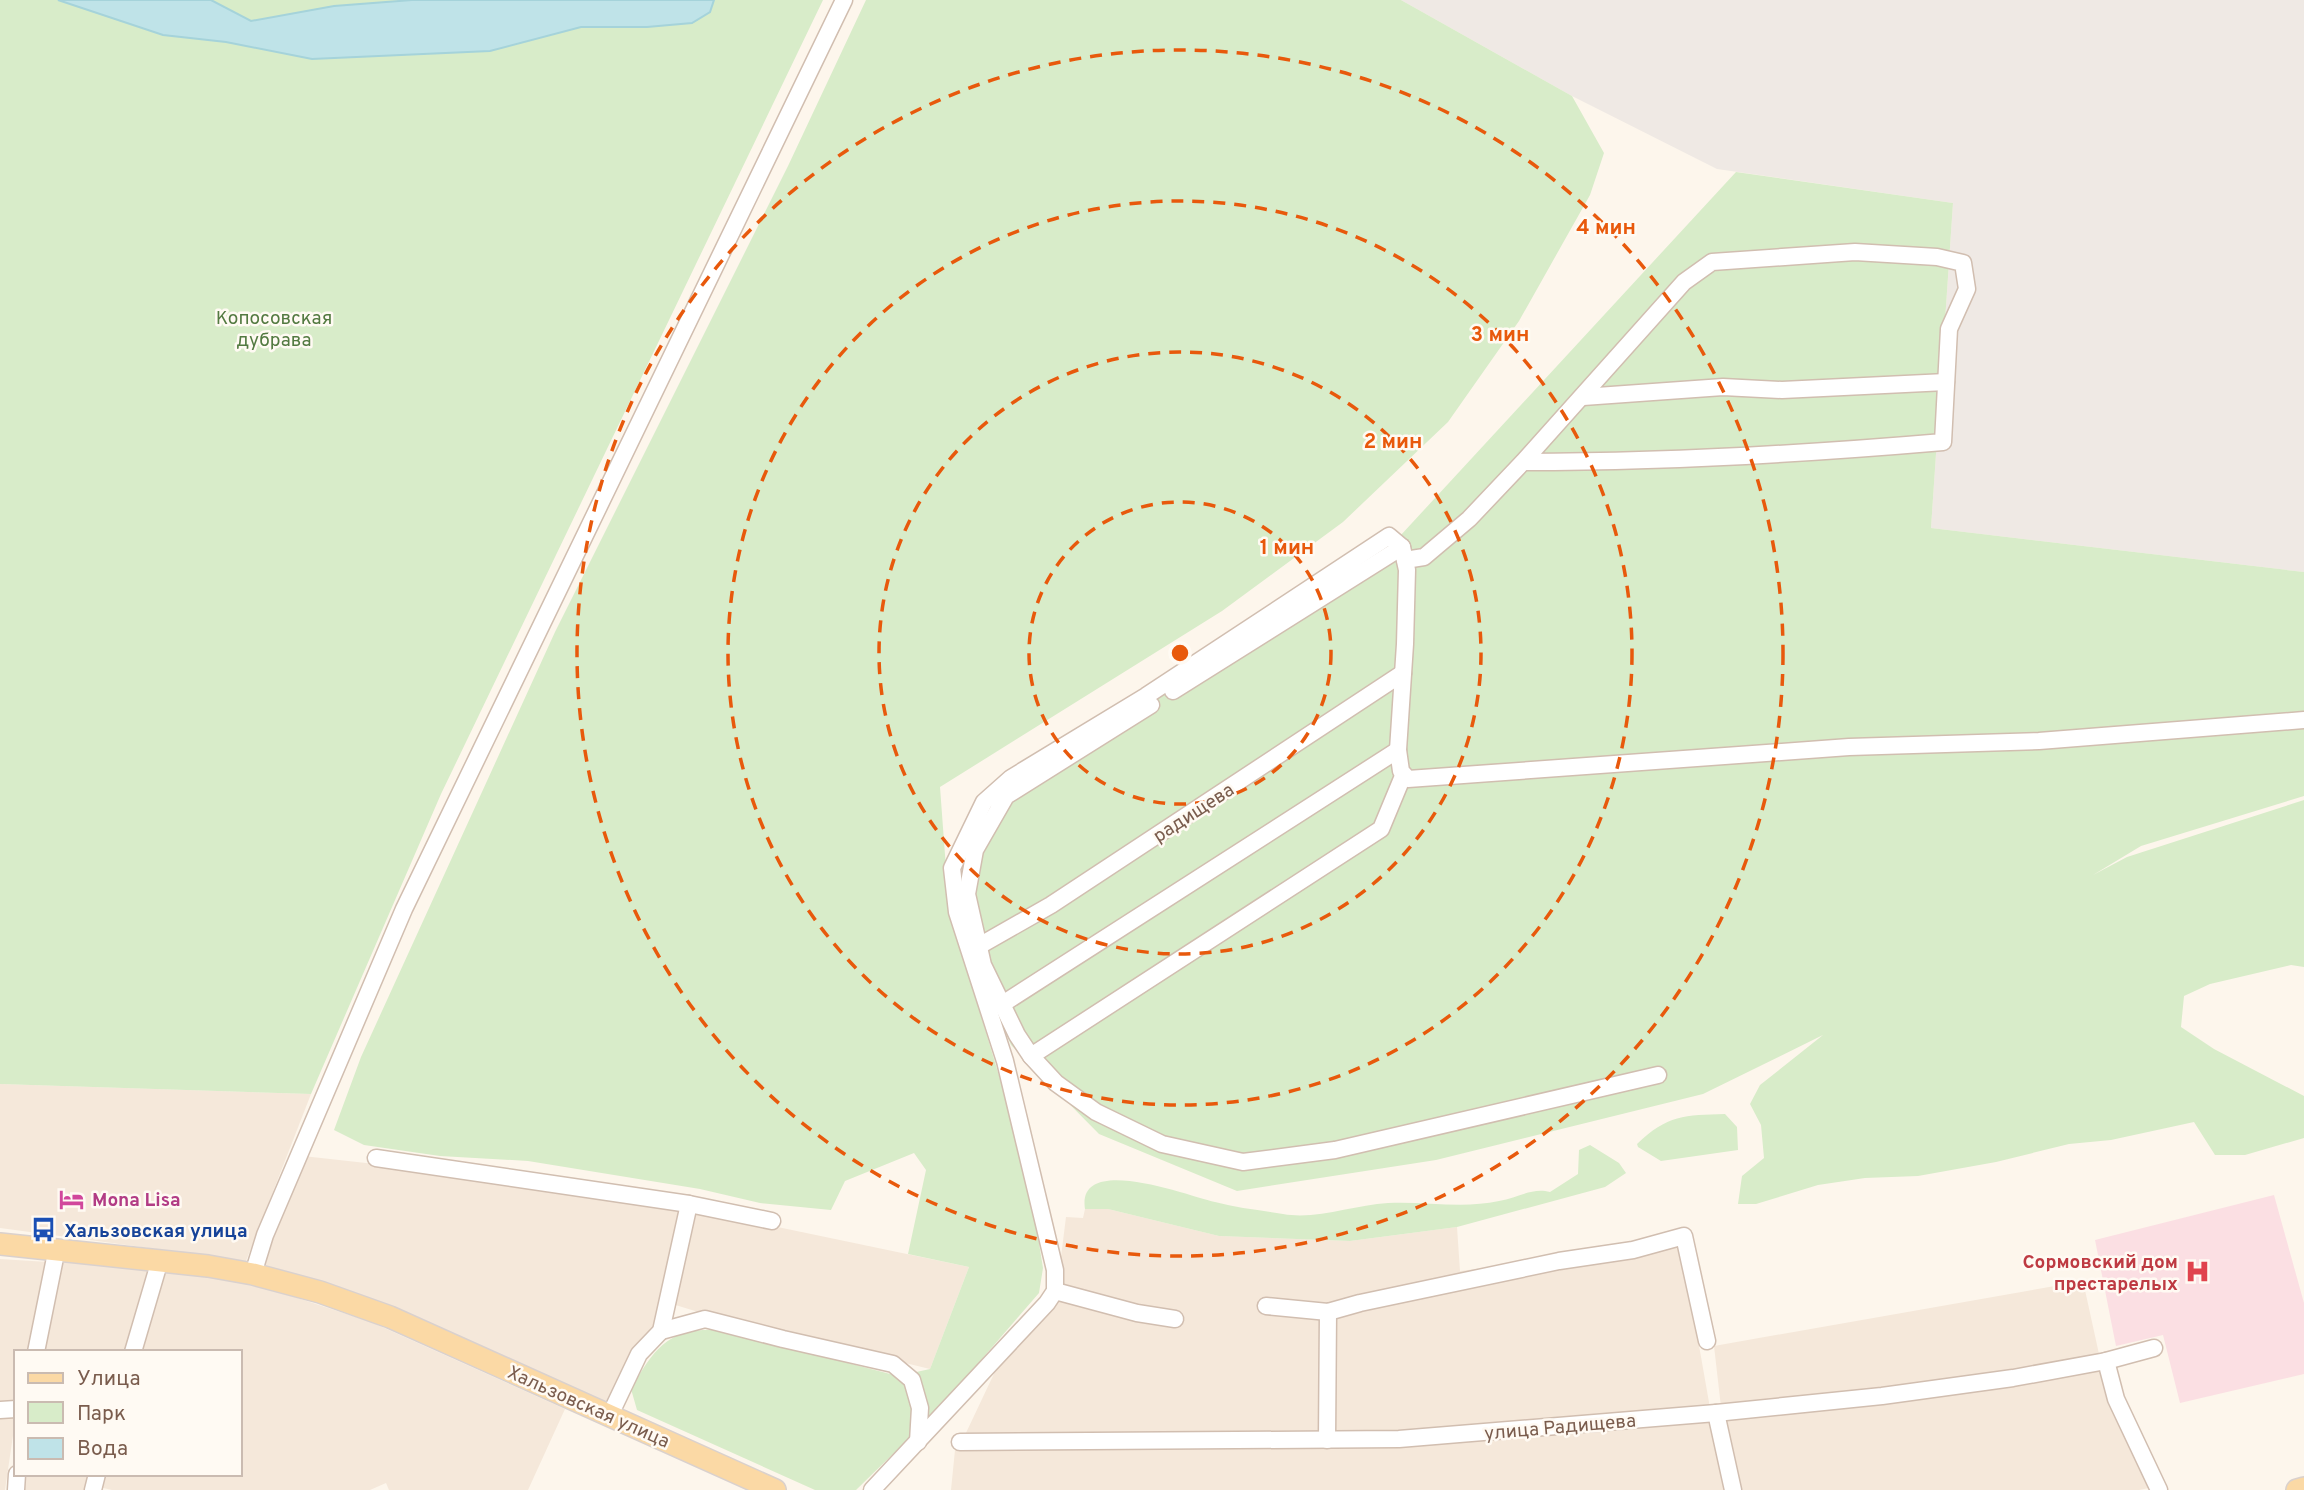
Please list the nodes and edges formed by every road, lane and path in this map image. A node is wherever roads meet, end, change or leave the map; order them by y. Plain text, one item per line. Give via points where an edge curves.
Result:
1 (844, 0) edge
2 (1946, 382) junction
3 (1583, 397) junction
4 (1523, 462) junction
5 (1403, 553) junction
6 (1403, 673) junction
7 (2304, 720) edge
8 (1398, 751) junction
9 (1403, 776) junction
10 (979, 946) junction
11 (1002, 1005) junction
12 (1031, 1056) junction
13 (1658, 1075) dead end
14 (376, 1158) dead end
15 (689, 1204) junction
16 (772, 1221) dead end
17 (0, 1244) edge
18 (57, 1248) junction
19 (160, 1260) junction
20 (253, 1274) junction
21 (1055, 1291) junction
22 (1266, 1306) dead end
23 (1328, 1312) junction
24 (1175, 1319) dead end
25 (661, 1331) junction
26 (1707, 1341) dead end
27 (2154, 1348) dead end
28 (36, 1350) edge
29 (134, 1350) edge
30 (2106, 1361) junction
31 (1716, 1413) junction
32 (610, 1415) junction
33 (1327, 1440) junction
34 (918, 1442) junction
35 (960, 1442) dead end
36 (2304, 1488) edge
37 (775, 1490) edge
38 (872, 1490) edge
39 (1733, 1490) edge
40 (2159, 1490) edge
41 (2297, 1490) edge

1 - 20 street via 404,909 265,1235
2 - 3 street via 1782,390 1723,387
2 - 3 street via 1949,329 1966,289 1963,264 1937,257 1855,252 1712,262 1684,282
2 - 4 street via 1943,442 1848,451
3 - 4 street
4 - 5 street via 1469,519 1424,557
5 - 6 street via 1407,570
5 - 10 street via 1006,796 975,850 967,894
5 - 21 street via 1389,536 1146,696 1011,778 984,802 952,868 957,912 1005,1061 1055,1270
6 - 8 street
6 - 10 street, радищева via 1051,905
7 - 9 street via 2039,741 1849,747 1418,779
8 - 9 street
8 - 11 street
9 - 12 street via 1381,830
10 - 11 street
11 - 12 street
12 - 13 street via 1056,1083 1096,1112 1162,1144 1242,1162 1335,1150
14 - 15 street
15 - 16 street
15 - 25 street
17 - 18 main road, Хальзовская улица
18 - 19 main road, Хальзовская улица
18 - 28 street
19 - 20 main road, Хальзовская улица
19 - 29 street
20 - 32 main road, Хальзовская улица via 390,1317
21 - 24 street
21 - 34 street
22 - 23 street
23 - 26 street via 1684,1236
23 - 33 street
25 - 32 street via 639,1354
25 - 34 street via 705,1319 894,1364 912,1380 918,1399
27 - 30 street, улица Радищева
30 - 31 street, улица Радищева via 2013,1378
30 - 40 street via 2116,1399
31 - 33 street, улица Радищева via 1399,1440
31 - 39 street
32 - 37 main road, Хальзовская улица
33 - 35 street, улица Радищева
34 - 38 street
36 - 41 main road

